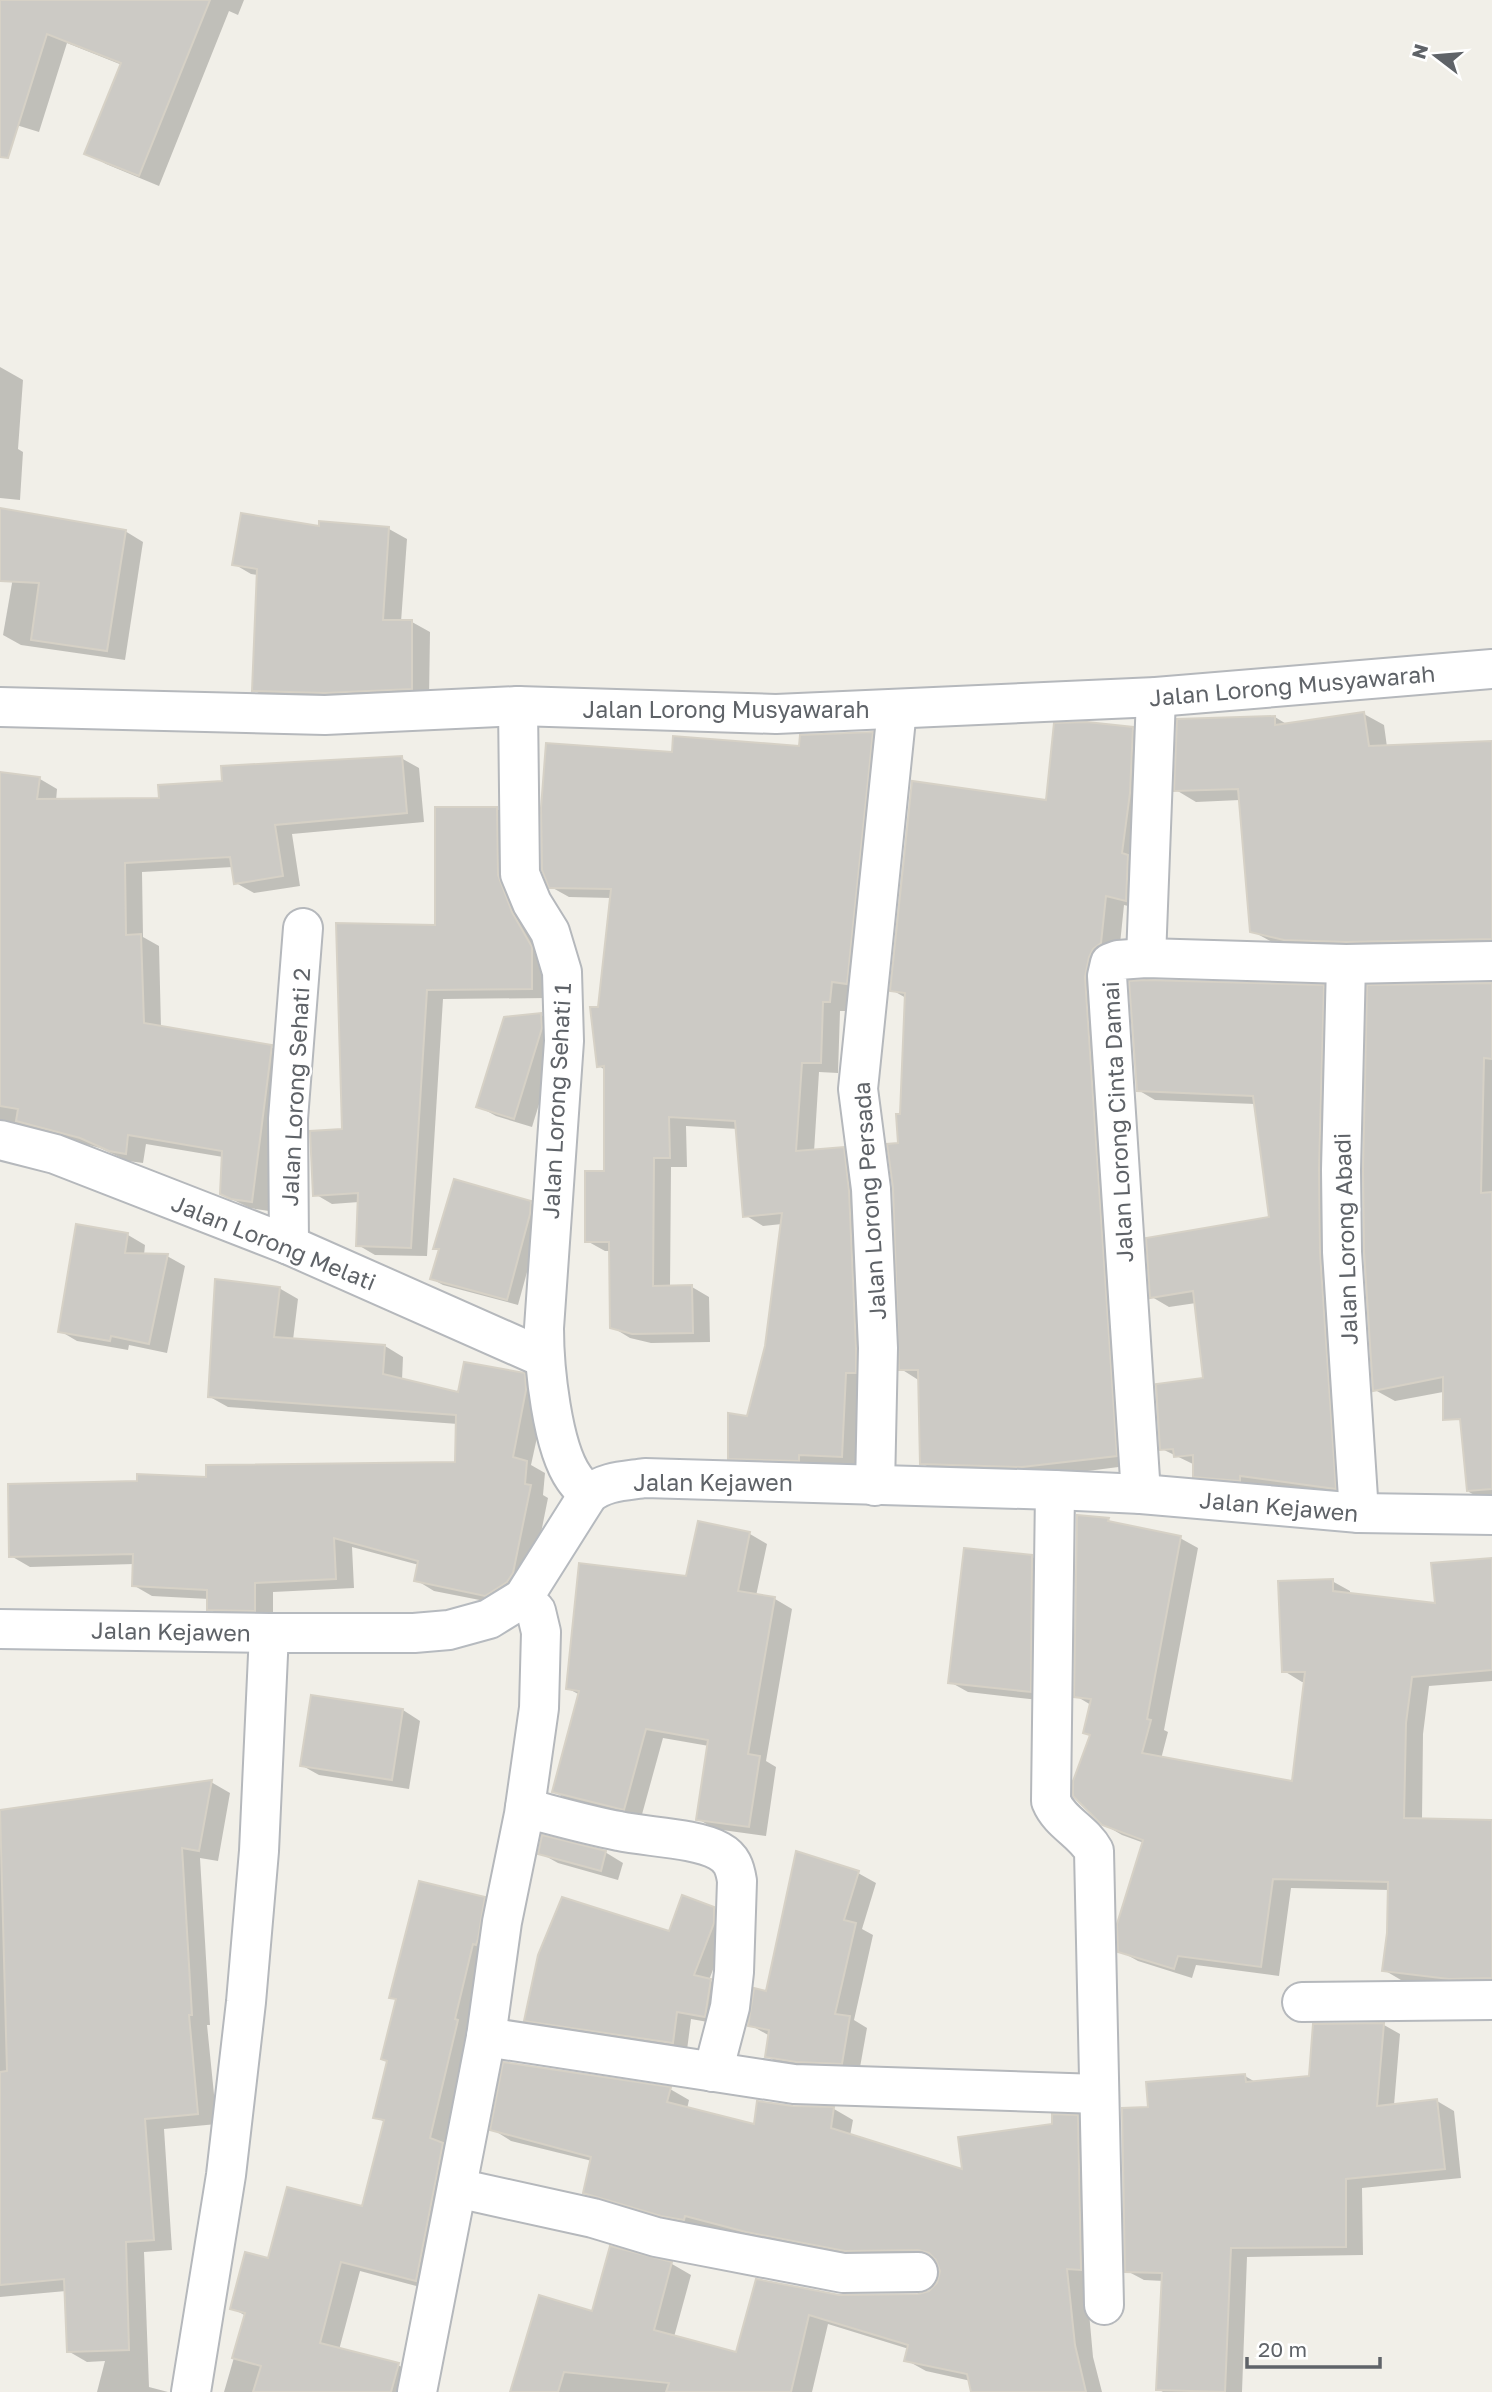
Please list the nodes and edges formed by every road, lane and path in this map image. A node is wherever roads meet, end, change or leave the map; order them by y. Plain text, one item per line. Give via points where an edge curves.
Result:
1 (1492, 670) edge
2 (1156, 697) junction
3 (518, 706) junction
4 (0, 707) edge
5 (897, 709) junction
6 (303, 928) dead end
7 (1146, 958) junction
8 (1492, 961) edge
9 (1346, 964) junction
10 (0, 1140) edge
11 (289, 1245) junction
12 (544, 1358) junction
13 (875, 1486) junction
14 (1055, 1490) junction
15 (1141, 1494) junction
16 (588, 1495) junction
17 (1359, 1513) junction
18 (1492, 1515) edge
19 (523, 1598) junction
20 (0, 1629) edge
21 (270, 1633) junction
22 (524, 1808) junction
23 (1492, 2000) edge
24 (1301, 2003) dead end
25 (486, 2037) junction
26 (713, 2072) junction
27 (1100, 2094) junction
28 (457, 2188) junction
29 (918, 2272) dead end
30 (1104, 2305) dead end
31 (191, 2392) edge
32 (417, 2392) edge

1 - 2 street, Jalan Lorong Musyawarah
2 - 5 street, Jalan Lorong Musyawarah
2 - 7 street
3 - 4 street, Jalan Lorong Musyawarah via 325,715
3 - 5 street, Jalan Lorong Musyawarah via 776,714
3 - 12 street, Jalan Lorong Sehati 1 via 520,874 550,932 562,972 564,1041
5 - 13 street, Jalan Lorong Persada via 858,1089 871,1189 878,1334
6 - 11 street, Jalan Lorong Sehati 2 via 288,1119
7 - 9 street, Jalan Lorong Cinta Damai
7 - 15 street, Jalan Lorong Cinta Damai via 1118,960 1110,964 1107,976
8 - 9 street, Jalan Lorong Cinta Damai
9 - 17 street, Jalan Lorong Abadi via 1340,1170
10 - 11 street, Jalan Lorong Melati via 55,1154
11 - 12 street, Jalan Lorong Melati
12 - 16 street, Jalan Lorong Sehati 1 via 566,1462
13 - 14 street, Jalan Kejawen
13 - 16 street, Jalan Kejawen via 645,1478 605,1485
14 - 15 street, Jalan Kejawen
14 - 27 street via 1051,1801 1056,1814 1094,1851
15 - 17 street, Jalan Kejawen
16 - 19 street, Jalan Kejawen
17 - 18 street, Jalan Kejawen
19 - 21 street, Jalan Kejawen via 489,1619 449,1630
19 - 22 street via 536,1611 542,1665
20 - 21 street, Jalan Kejawen
21 - 31 street via 246,2002 226,2175
22 - 25 street
22 - 26 street via 618,1831 700,1844 729,1857 737,1881 734,1972
23 - 24 street
25 - 26 street
25 - 28 street
26 - 27 street via 794,2084
27 - 30 street
28 - 29 street via 656,2237 843,2273
28 - 32 street

